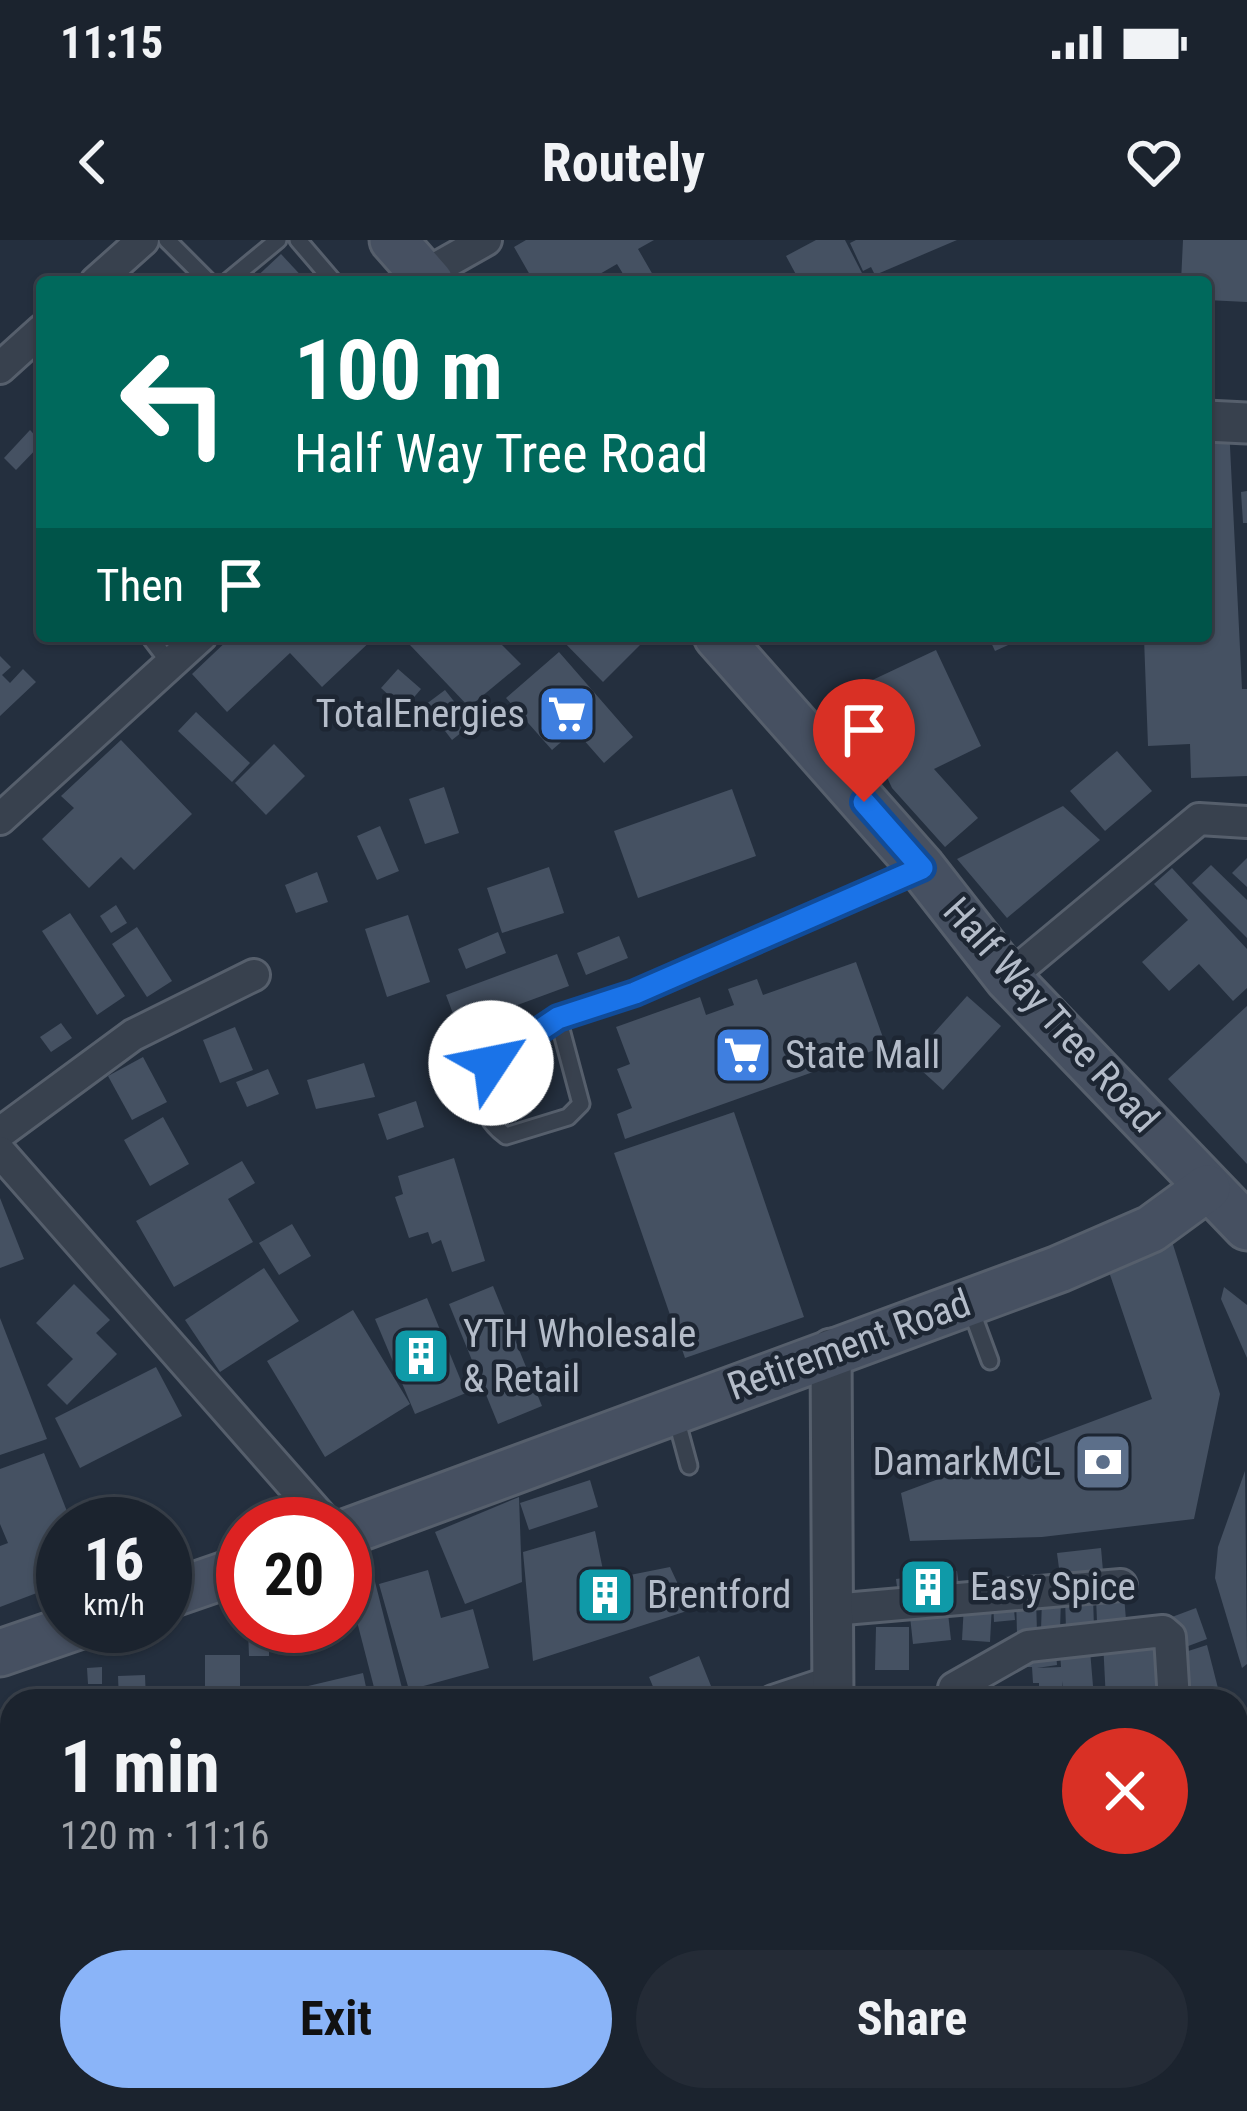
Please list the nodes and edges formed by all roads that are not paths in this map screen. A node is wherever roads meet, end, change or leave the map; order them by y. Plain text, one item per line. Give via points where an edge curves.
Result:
1 (143, 240) edge
2 (166, 240) edge
3 (278, 240) edge
4 (298, 240) edge
5 (393, 240) edge
6 (486, 240) edge
7 (103, 276) edge
8 (203, 276) edge
9 (233, 276) edge
10 (329, 276) edge
11 (420, 276) edge
12 (429, 276) edge
13 (36, 335) edge
14 (0, 368) edge
15 (1212, 422) edge
16 (1247, 423) edge
17 (154, 642) edge
18 (195, 642) edge
19 (725, 642) edge
20 (171, 665) junction
21 (0, 819) edge
22 (1247, 822) edge
23 (922, 868) junction
24 (254, 975) dead end
25 (1008, 978) junction
26 (558, 1018) junction
27 (0, 1132) edge
28 (0, 1152) edge
29 (1207, 1188) junction
30 (1247, 1227) edge
31 (968, 1301) junction
32 (831, 1349) junction
33 (989, 1361) dead end
34 (674, 1409) junction
35 (689, 1466) dead end
36 (303, 1497) edge
37 (372, 1523) edge
38 (1120, 1585) dead end
39 (832, 1610) junction
40 (36, 1641) edge
41 (0, 1653) edge
42 (954, 1688) dead end
43 (833, 1689) edge
44 (1173, 1689) edge

1 - 7 street
2 - 8 lane
3 - 9 lane
4 - 10 lane
5 - 11 main road
6 - 12 street
13 - 14 street
15 - 16 street
17 - 20 lane
18 - 20 street
19 - 23 main road, Half Way Tree Road
20 - 21 street
22 - 25 street via 1199,819
23 - 25 main road, Half Way Tree Road
23 - 26 lane via 635,993
24 - 27 street via 133,1035
25 - 29 main road, Half Way Tree Road
26 - 26 lane via 485,1072 484,1113 506,1136 568,1117 581,1104
28 - 36 street
29 - 30 main road, Half Way Tree Road
29 - 31 main road, Retirement Road via 1150,1229
31 - 32 main road, Retirement Road
31 - 33 lane
32 - 34 main road, Retirement Road
32 - 39 street
34 - 35 lane
34 - 37 main road, Retirement Road
38 - 39 street
39 - 43 street
40 - 41 main road
42 - 44 street via 1028,1646 1163,1631

